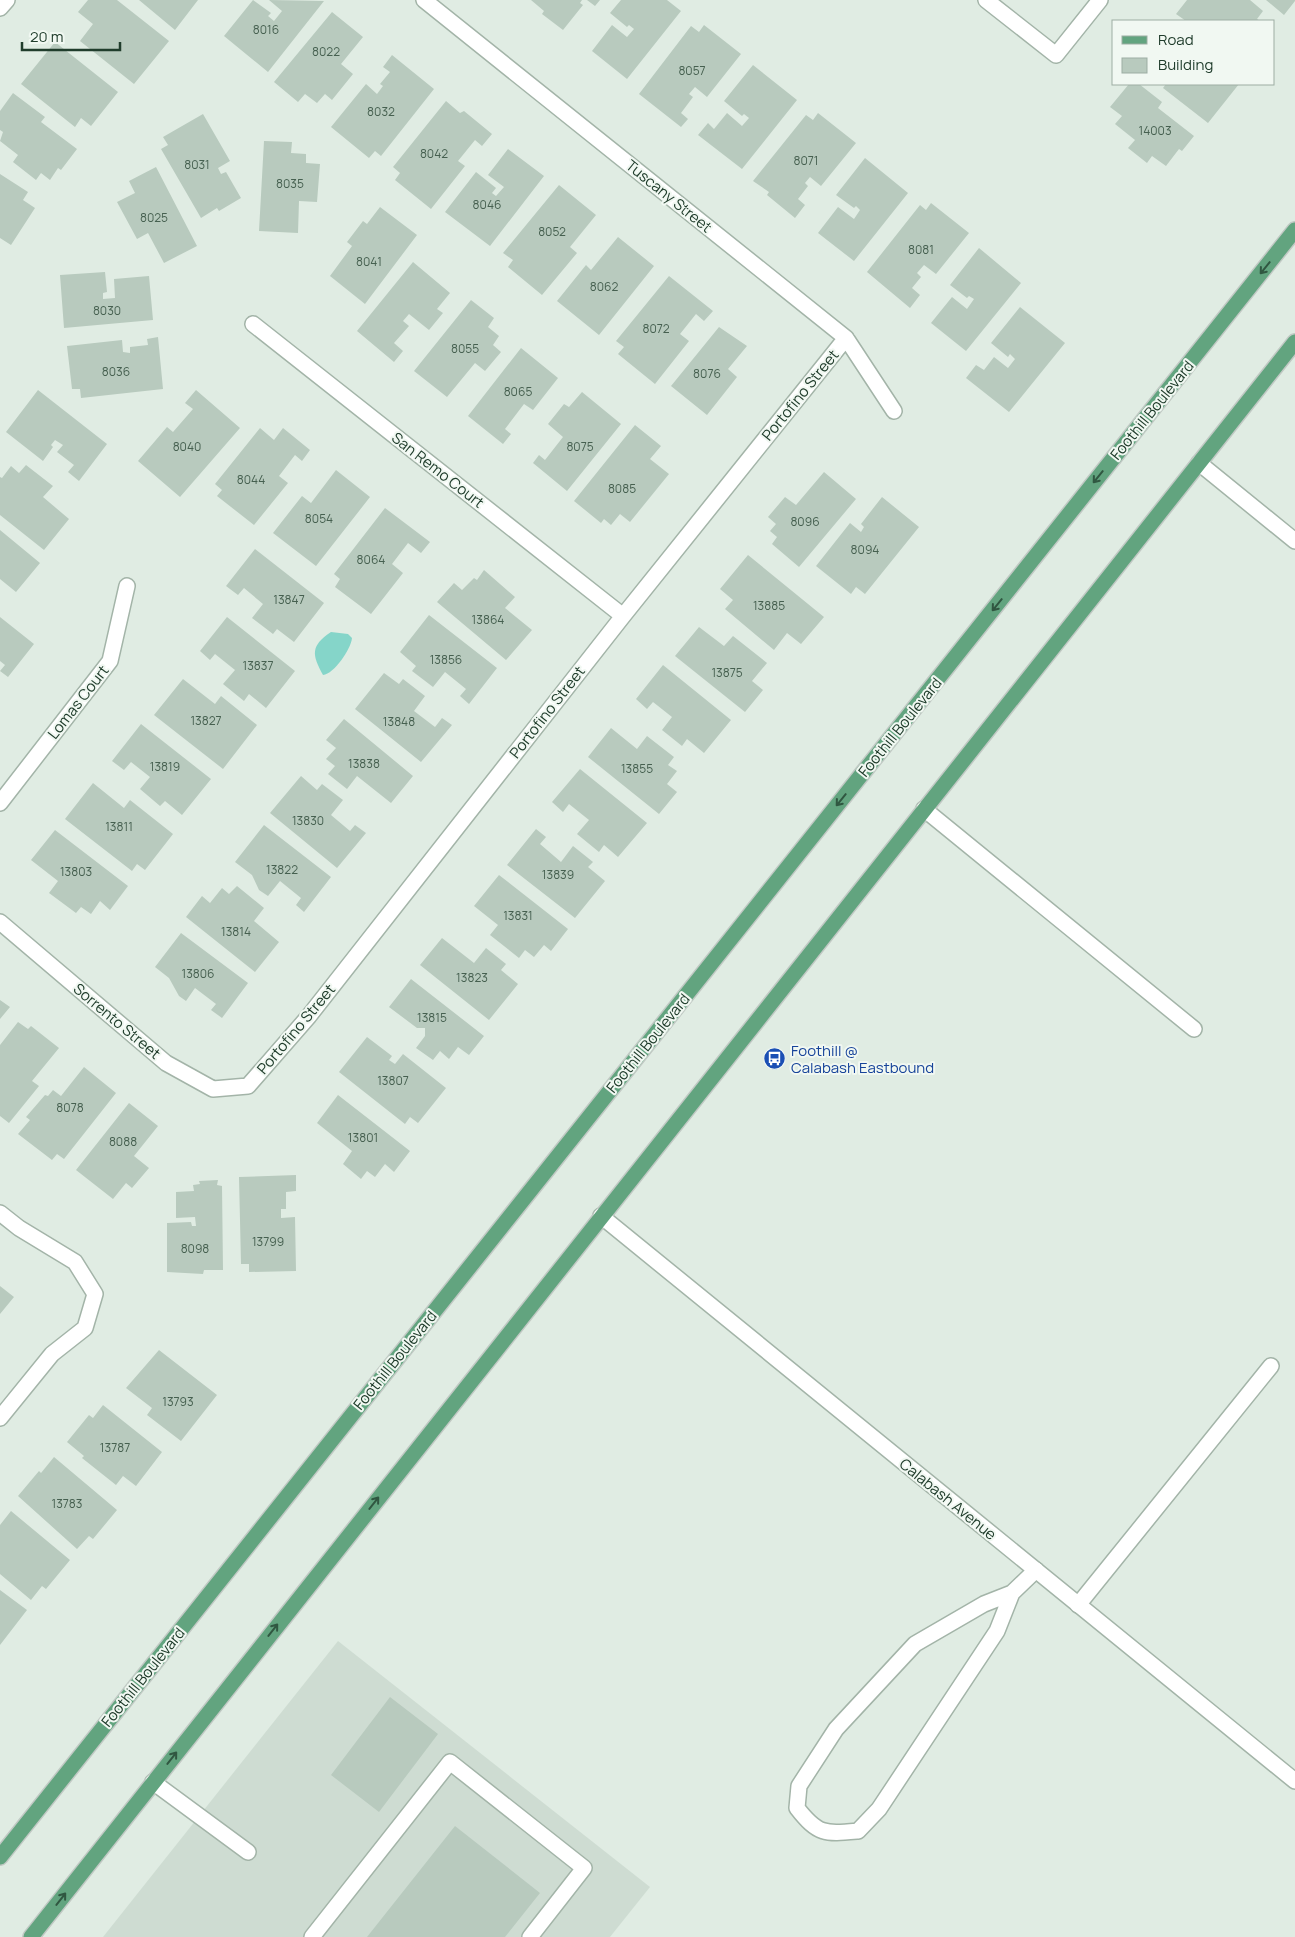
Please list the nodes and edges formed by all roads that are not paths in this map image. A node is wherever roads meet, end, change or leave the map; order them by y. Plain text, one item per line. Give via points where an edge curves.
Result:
1 (7, 0) edge
2 (424, 0) edge
3 (986, 0) edge
4 (1100, 0) edge
5 (0, 8) edge
6 (1295, 230) edge
7 (254, 324) dead end
8 (846, 338) junction
9 (1295, 342) edge
10 (894, 411) dead end
11 (1199, 463) junction
12 (1295, 540) edge
13 (127, 586) dead end
14 (623, 616) junction
15 (0, 803) edge
16 (924, 809) junction
17 (0, 922) edge
18 (1194, 1029) dead end
19 (248, 1086) joint
20 (0, 1213) edge
21 (601, 1216) junction
22 (1271, 1366) dead end
23 (0, 1418) edge
24 (1036, 1570) junction
25 (1012, 1593) junction
26 (1078, 1605) junction
27 (1295, 1781) edge
28 (153, 1782) junction
29 (248, 1852) dead end
30 (0, 1857) edge
31 (30, 1937) edge
32 (312, 1937) edge
33 (530, 1937) edge

1 - 5 street
2 - 8 street, Tuscany Street
3 - 4 street via 1056,55
6 -> 30 main road, Foothill Boulevard
7 - 14 street, San Remo Court
8 - 10 street, Tuscany Street
8 - 14 street, Portofino Street
9 - 11 main road
11 - 12 street
11 - 16 main road
13 - 15 street, Lomas Court via 110,661
14 - 19 street, Portofino Street via 308,1016
16 - 18 street
16 - 21 main road
17 - 19 street, Sorrento Street via 166,1063 213,1089
20 - 23 street via 75,1262 95,1294 85,1328 52,1354
21 - 24 street, Calabash Avenue
28 -> 21 main road
22 - 26 street
24 - 25 street
24 - 26 street, Calabash Avenue
25 - 25 street via 984,1604 916,1644 836,1729 799,1786 797,1808 812,1827 831,1834 858,1831 880,1809 997,1632
26 - 27 street, Calabash Avenue
28 - 29 street
31 -> 28 main road
32 - 33 street via 450,1762 584,1868

